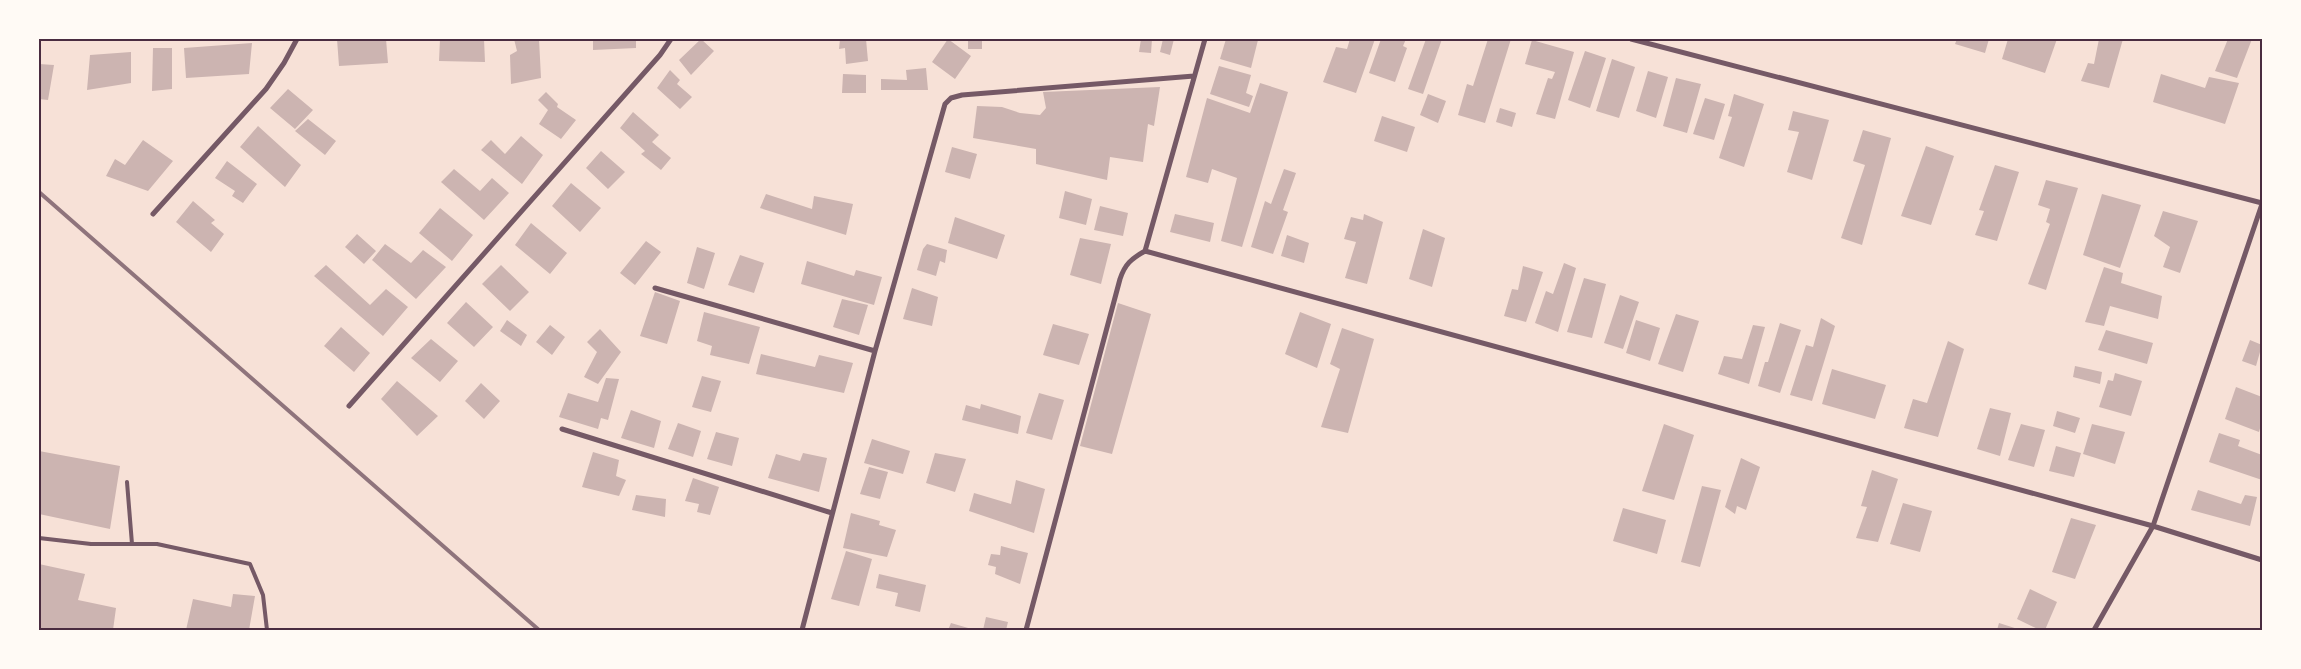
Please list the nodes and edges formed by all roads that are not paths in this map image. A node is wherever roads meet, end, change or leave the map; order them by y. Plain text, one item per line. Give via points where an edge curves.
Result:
1 (297, 39) edge
2 (671, 39) edge
3 (1205, 39) edge
4 (1631, 39) edge
5 (1194, 76) junction
6 (2262, 203) edge
7 (153, 214) dead end
8 (1145, 251) junction
9 (655, 288) dead end
10 (875, 351) junction
11 (349, 406) dead end
12 (562, 430) dead end
13 (127, 482) dead end
14 (832, 513) junction
15 (2152, 526) junction
16 (39, 538) edge
17 (132, 544) junction
18 (2262, 560) edge
19 (267, 630) edge
20 (802, 630) edge
21 (1026, 630) edge
22 (2094, 630) edge

1 - 7 street via 266,89
2 - 11 street
3 - 5 street
4 - 6 street
5 - 8 street
5 - 10 street via 962,94 945,104
6 - 15 street
8 - 15 street
8 - 21 street via 1131,258 1120,278
9 - 10 street
10 - 14 street
12 - 14 street
13 - 17 lane
14 - 20 street
15 - 18 street
15 - 22 street
16 - 17 lane via 91,544
17 - 19 lane via 157,544 250,564 263,595

